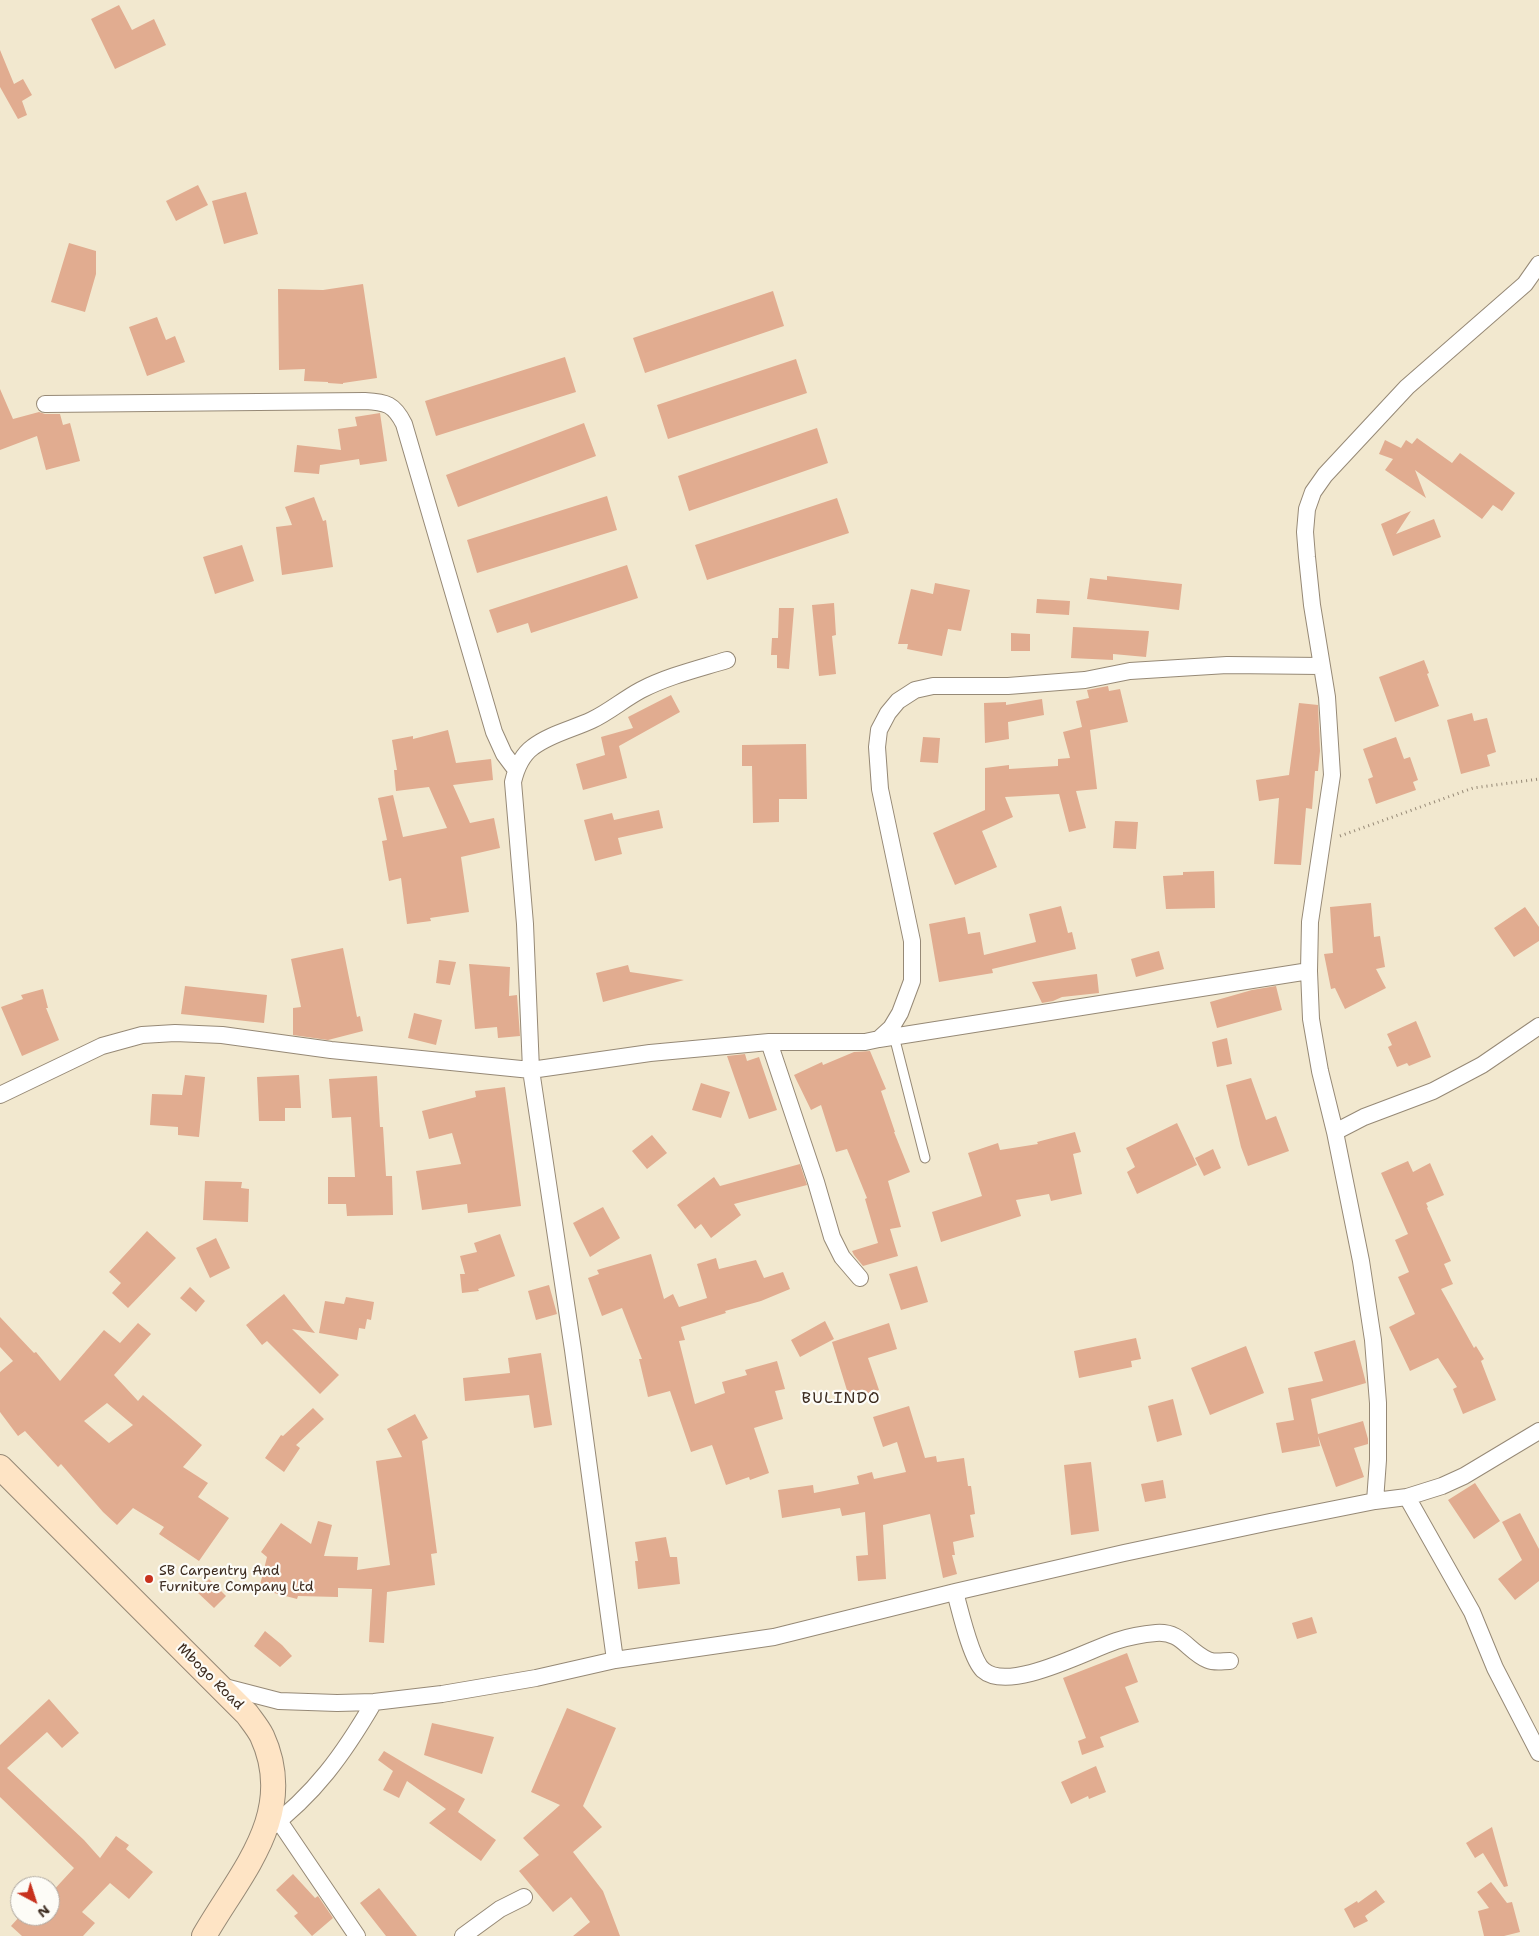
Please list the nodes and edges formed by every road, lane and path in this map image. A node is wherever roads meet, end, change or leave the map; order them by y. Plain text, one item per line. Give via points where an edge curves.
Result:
1 (1539, 264) edge
2 (45, 404) dead end
3 (727, 660) dead end
4 (1321, 666) junction
5 (516, 770) junction
6 (1539, 778) edge
7 (1323, 842) junction
8 (1309, 971) junction
9 (1539, 1026) edge
10 (886, 1037) junction
11 (769, 1042) junction
12 (531, 1070) junction
13 (0, 1095) edge
14 (1335, 1132) junction
15 (925, 1158) dead end
16 (860, 1278) dead end
17 (1539, 1431) edge
18 (0, 1467) edge
19 (1406, 1498) junction
20 (1375, 1501) junction
21 (955, 1592) junction
22 (615, 1660) junction
23 (1230, 1661) dead end
24 (218, 1686) junction
25 (374, 1702) junction
26 (1539, 1753) edge
27 (272, 1826) junction
28 (524, 1897) dead end
29 (204, 1936) edge
30 (357, 1936) edge
31 (463, 1936) edge

1 - 4 street via 1524,284 1407,386 1313,492 1307,509 1305,532
2 - 5 street via 364,401 390,405 404,424 494,732
3 - 5 street via 667,678 596,718 550,737 533,747
4 - 7 street via 1327,696 1332,775
4 - 10 street via 1227,665 1130,671 1085,680 1008,686 933,686 914,690 898,701 879,730 876,747 880,789 912,941 912,980 900,1013
5 - 12 street via 513,782 526,934
6 - 7 path via 1473,788
7 - 8 street via 1310,922
8 - 10 street
8 - 14 street via 1320,1071
9 - 14 street via 1482,1065 1434,1091 1364,1117
10 - 11 street via 865,1042
10 - 15 lane
11 - 12 street via 650,1053
11 - 16 street via 832,1236 842,1257
12 - 13 street via 331,1050 222,1035 175,1033 142,1035 102,1046
12 - 22 street
14 - 20 street via 1373,1340 1378,1403
17 - 19 street via 1464,1476
18 - 24 main road, Mbogo Road
19 - 20 street
19 - 26 street via 1472,1612 1495,1668
20 - 21 street
21 - 22 street via 774,1637
21 - 23 street via 974,1654 983,1670 995,1677 1030,1674 1117,1641 1155,1633 1176,1635 1211,1661
22 - 25 street via 536,1678
24 - 25 street via 279,1701
24 - 27 main road, Mbogo Road via 247,1714 262,1735 273,1782
25 - 27 street via 328,1773 310,1794
27 - 29 main road, Mbogo Road
27 - 30 street
28 - 31 street via 500,1909

